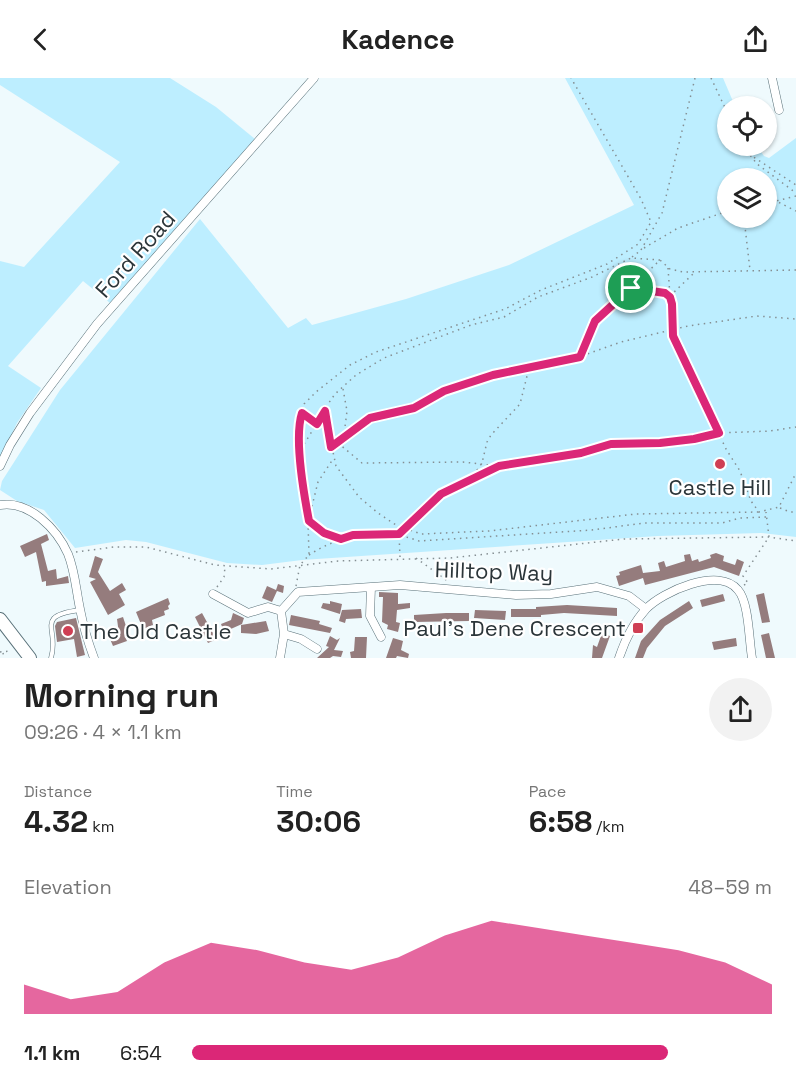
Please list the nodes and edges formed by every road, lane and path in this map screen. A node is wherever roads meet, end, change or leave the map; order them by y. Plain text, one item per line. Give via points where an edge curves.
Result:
1 (314, 78) edge
2 (571, 78) edge
3 (695, 78) edge
4 (711, 78) edge
5 (772, 78) edge
6 (720, 96) edge
7 (779, 110) dead end
8 (750, 156) edge
9 (752, 156) edge
10 (796, 185) edge
11 (796, 194) edge
12 (777, 201) edge
13 (777, 202) edge
14 (796, 211) edge
15 (717, 215) edge
16 (651, 222) junction
17 (745, 228) edge
18 (654, 230) junction
19 (641, 250) junction
20 (631, 258) junction
21 (660, 260) junction
22 (666, 266) junction
23 (796, 270) edge
24 (750, 271) junction
25 (695, 272) junction
26 (631, 288) junction
27 (670, 297) junction
28 (796, 319) edge
29 (672, 330) junction
30 (580, 357) junction
31 (533, 368) junction
32 (342, 387) junction
33 (325, 411) junction
34 (302, 413) junction
35 (317, 424) junction
36 (796, 428) edge
37 (719, 433) junction
38 (344, 436) junction
39 (336, 442) junction
40 (331, 447) junction
41 (301, 449) junction
42 (333, 459) junction
43 (483, 463) junction
44 (0, 466) edge
45 (499, 466) junction
46 (796, 472) edge
47 (469, 480) junction
48 (0, 505) edge
49 (779, 507) junction
50 (766, 511) junction
51 (759, 512) junction
52 (796, 512) edge
53 (767, 517) junction
54 (309, 521) junction
55 (406, 530) junction
56 (399, 534) junction
57 (769, 537) junction
58 (341, 539) junction
59 (796, 542) edge
60 (68, 554) junction
61 (309, 555) junction
62 (400, 558) junction
63 (415, 558) junction
64 (300, 565) junction
65 (225, 566) junction
66 (371, 587) junction
67 (460, 590) junction
68 (739, 591) junction
69 (298, 592) junction
70 (213, 594) joint
71 (646, 609) junction
72 (80, 610) junction
73 (281, 611) junction
74 (0, 619) edge
75 (284, 634) junction
76 (381, 637) dead end
77 (317, 649) dead end
78 (0, 652) edge
79 (26, 655) edge
80 (4, 658) edge
81 (21, 658) edge
82 (51, 658) edge
83 (94, 658) edge
84 (280, 658) edge
85 (619, 658) edge
86 (749, 658) edge

1 - 44 street, Ford Road via 97,324 30,413
2 - 16 path
3 - 18 path via 667,196
4 - 6 path
5 - 7 street
8 - 11 path
9 - 10 path
11 - 12 path
13 - 14 path
15 - 19 path via 678,228
16 - 18 path
16 - 34 path via 638,244 607,264 541,290 506,309 376,352 350,365 304,404
17 - 24 path
18 - 19 path
19 - 20 path
20 - 21 path
20 - 32 path via 538,297 504,317 471,325 384,358
21 - 22 path
21 - 26 path
22 - 25 path
22 - 27 path
23 - 24 path
24 - 25 path
25 - 27 path
26 - 27 path
26 - 30 path via 595,321
27 - 29 path
28 - 29 path via 757,316
29 - 30 path
29 - 37 path
30 - 31 path
31 - 38 path via 493,375 444,391 414,408 370,418
31 - 43 path via 520,404 487,442
32 - 33 path
32 - 38 path via 346,411
33 - 35 path
33 - 40 path
34 - 35 path
34 - 41 path
35 - 41 path
36 - 37 path
37 - 45 path via 660,443 611,444 581,453
37 - 51 path
38 - 39 path
39 - 40 path
39 - 43 path via 362,463
40 - 42 path
41 - 54 path
42 - 54 path via 318,482
42 - 55 path via 360,497
43 - 45 path
43 - 47 path
45 - 47 path
46 - 49 path
47 - 55 path via 441,494
48 - 60 street via 26,508 37,515 61,540
49 - 50 path
49 - 52 path
50 - 51 path
50 - 53 path
51 - 55 path via 636,514 465,534
53 - 56 path via 419,542
53 - 57 path
54 - 58 path via 324,533
54 - 61 path
55 - 56 path
56 - 58 path
56 - 62 path
57 - 59 path
57 - 63 path via 624,539 450,558
57 - 68 path via 743,576 748,583
58 - 61 path
60 - 65 path via 146,547
60 - 72 street
61 - 64 path
62 - 63 path
62 - 64 path
63 - 67 path
64 - 65 path via 271,569
64 - 69 path via 295,586
65 - 70 path via 224,577
66 - 67 street, Hilltop Way
66 - 69 street, Hilltop Way
66 - 76 street via 370,616
67 - 71 street, Hilltop Way via 516,595 597,587 629,596
68 - 71 street via 724,580 704,581 675,591
68 - 86 street
69 - 73 street
70 - 73 street via 248,613 268,607
71 - 85 street via 631,628
72 - 82 lane via 54,616
72 - 83 street
73 - 75 street
74 - 79 main road
75 - 77 street
75 - 84 street
78 - 80 path
79 - 81 lane

